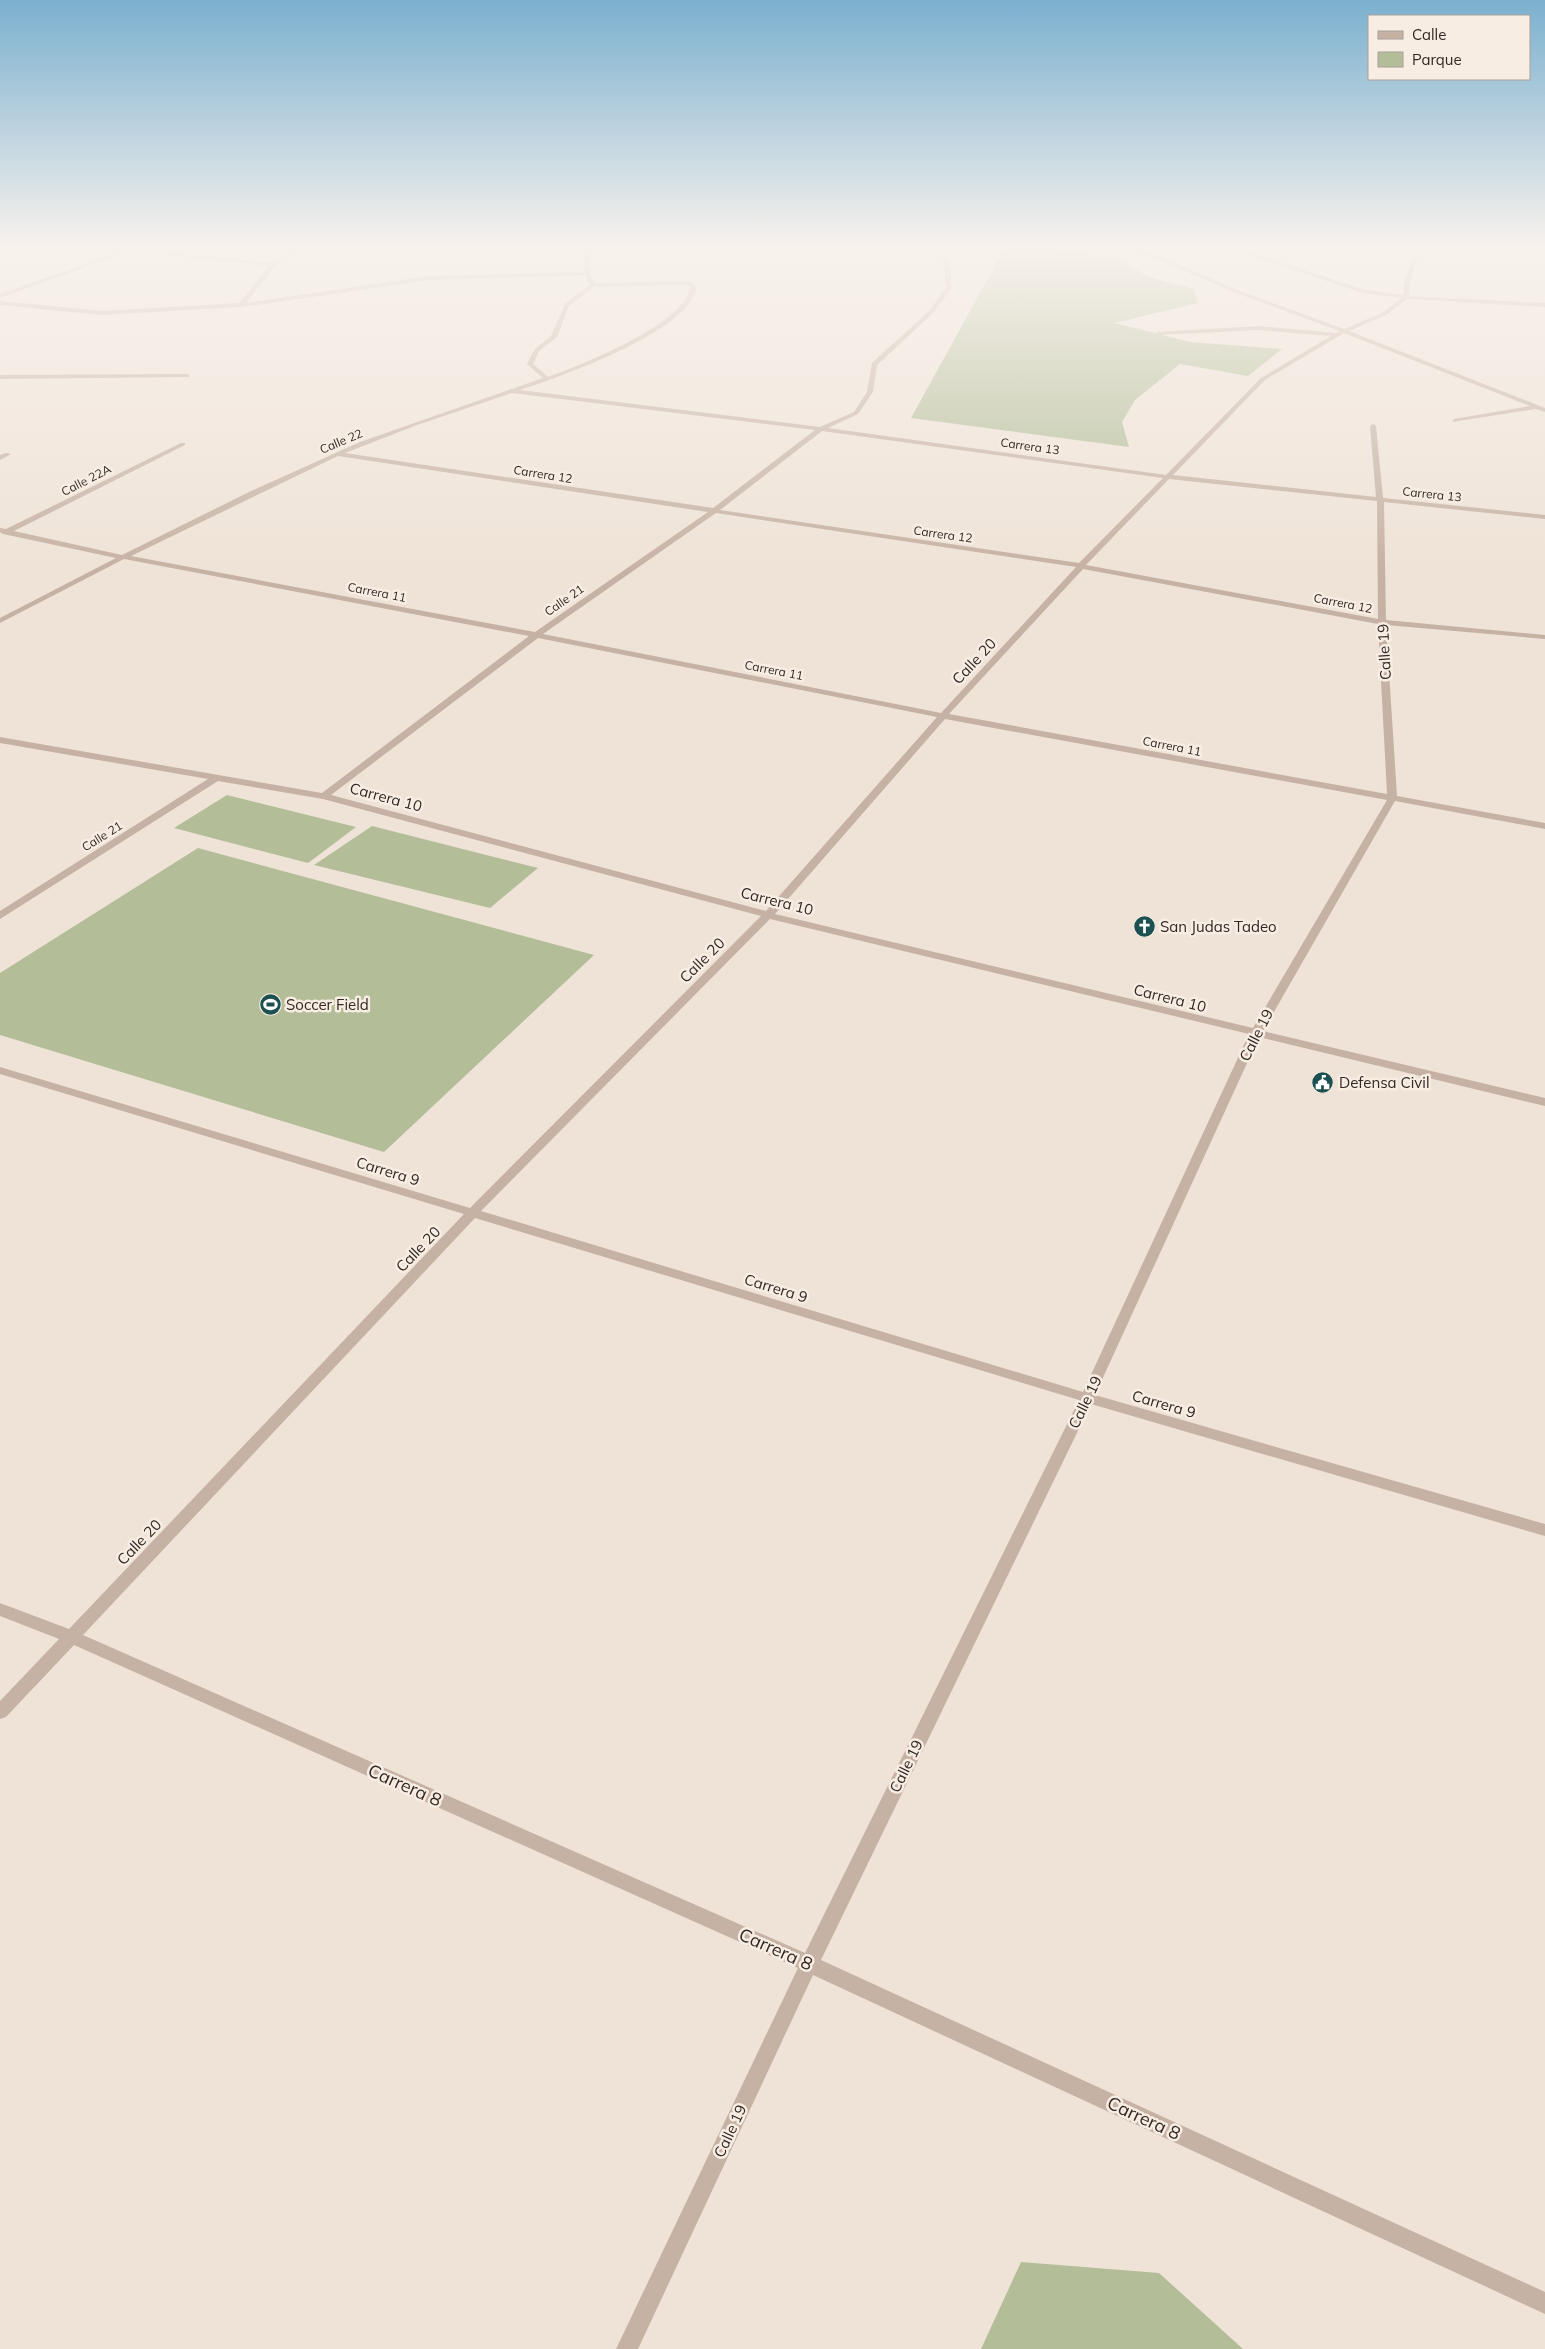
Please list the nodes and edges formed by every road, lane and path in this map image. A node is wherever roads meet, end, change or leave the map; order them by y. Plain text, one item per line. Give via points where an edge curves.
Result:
1 (534, 354) edge
2 (609, 354) edge
3 (885, 354) edge
4 (1305, 354) edge
5 (1397, 354) edge
6 (188, 376) dead end
7 (0, 377) edge
8 (547, 379) junction
9 (512, 391) junction
10 (1541, 406) edge
11 (1545, 410) edge
12 (1454, 421) dead end
13 (1373, 426) dead end
14 (821, 429) junction
15 (183, 444) dead end
16 (8, 454) dead end
17 (337, 454) junction
18 (0, 458) edge
19 (1168, 477) junction
20 (1380, 499) junction
21 (714, 511) junction
22 (1545, 517) edge
23 (3, 532) edge
24 (123, 556) junction
25 (1081, 566) junction
26 (0, 621) edge
27 (1382, 622) junction
28 (536, 635) junction
29 (1545, 637) edge
30 (943, 716) junction
31 (0, 740) edge
32 (216, 778) junction
33 (324, 796) junction
34 (1392, 800) junction
35 (1545, 826) edge
36 (768, 914) junction
37 (0, 916) edge
38 (1255, 1034) junction
39 (0, 1070) edge
40 (1545, 1102) edge
41 (472, 1213) junction
42 (1087, 1398) junction
43 (1545, 1530) edge
44 (0, 1609) edge
45 (70, 1636) junction
46 (0, 1712) edge
47 (809, 1964) junction
48 (1545, 2303) edge
49 (627, 2349) edge

1 - 8 street via 530,364
2 - 8 street, Calle 22 via 578,370
3 - 14 street, Calle 21 via 874,364 870,392 856,413
4 - 19 street, Calle 20 via 1263,379
5 - 10 street
6 - 7 street
8 - 9 street, Calle 22
9 - 14 street, Carrera 13
9 - 17 street, Calle 22 via 432,416
10 - 11 street
10 - 12 street
13 - 20 street, Calle 19
14 - 19 street, Carrera 13
14 - 21 street, Calle 21
15 - 23 street, Calle 22A
16 - 18 street
17 - 21 street, Carrera 12
17 - 24 street, Calle 22
19 - 20 street, Carrera 13
19 - 25 street, Calle 20
20 - 22 street, Carrera 13
20 - 27 street, Calle 19
21 - 25 street, Carrera 12
21 - 28 street, Calle 21
23 - 24 street, Carrera 11
24 - 26 street, Calle 22
24 - 28 street, Carrera 11
25 - 27 street, Carrera 12
25 - 30 street, Calle 20
27 - 29 street, Carrera 12
27 - 34 street, Calle 19
28 - 30 street, Carrera 11
28 - 33 street, Calle 21
30 - 34 street, Carrera 11
30 - 36 street, Calle 20
31 - 32 street, Carrera 10
32 - 33 street, Carrera 10
32 - 37 street, Calle 21
33 - 36 street, Carrera 10
34 - 35 street, Carrera 11
34 - 38 street, Calle 19
36 - 38 street, Carrera 10
36 - 41 street, Calle 20
38 - 40 street, Carrera 10
38 - 42 street, Calle 19
39 - 41 street, Carrera 9
41 - 42 street, Carrera 9
41 - 45 street, Calle 20
42 - 43 street, Carrera 9
42 - 47 street, Calle 19
44 - 45 street, Carrera 8
45 - 46 street, Calle 20
45 - 47 street, Carrera 8
47 - 48 street, Carrera 8
47 - 49 street, Calle 19

